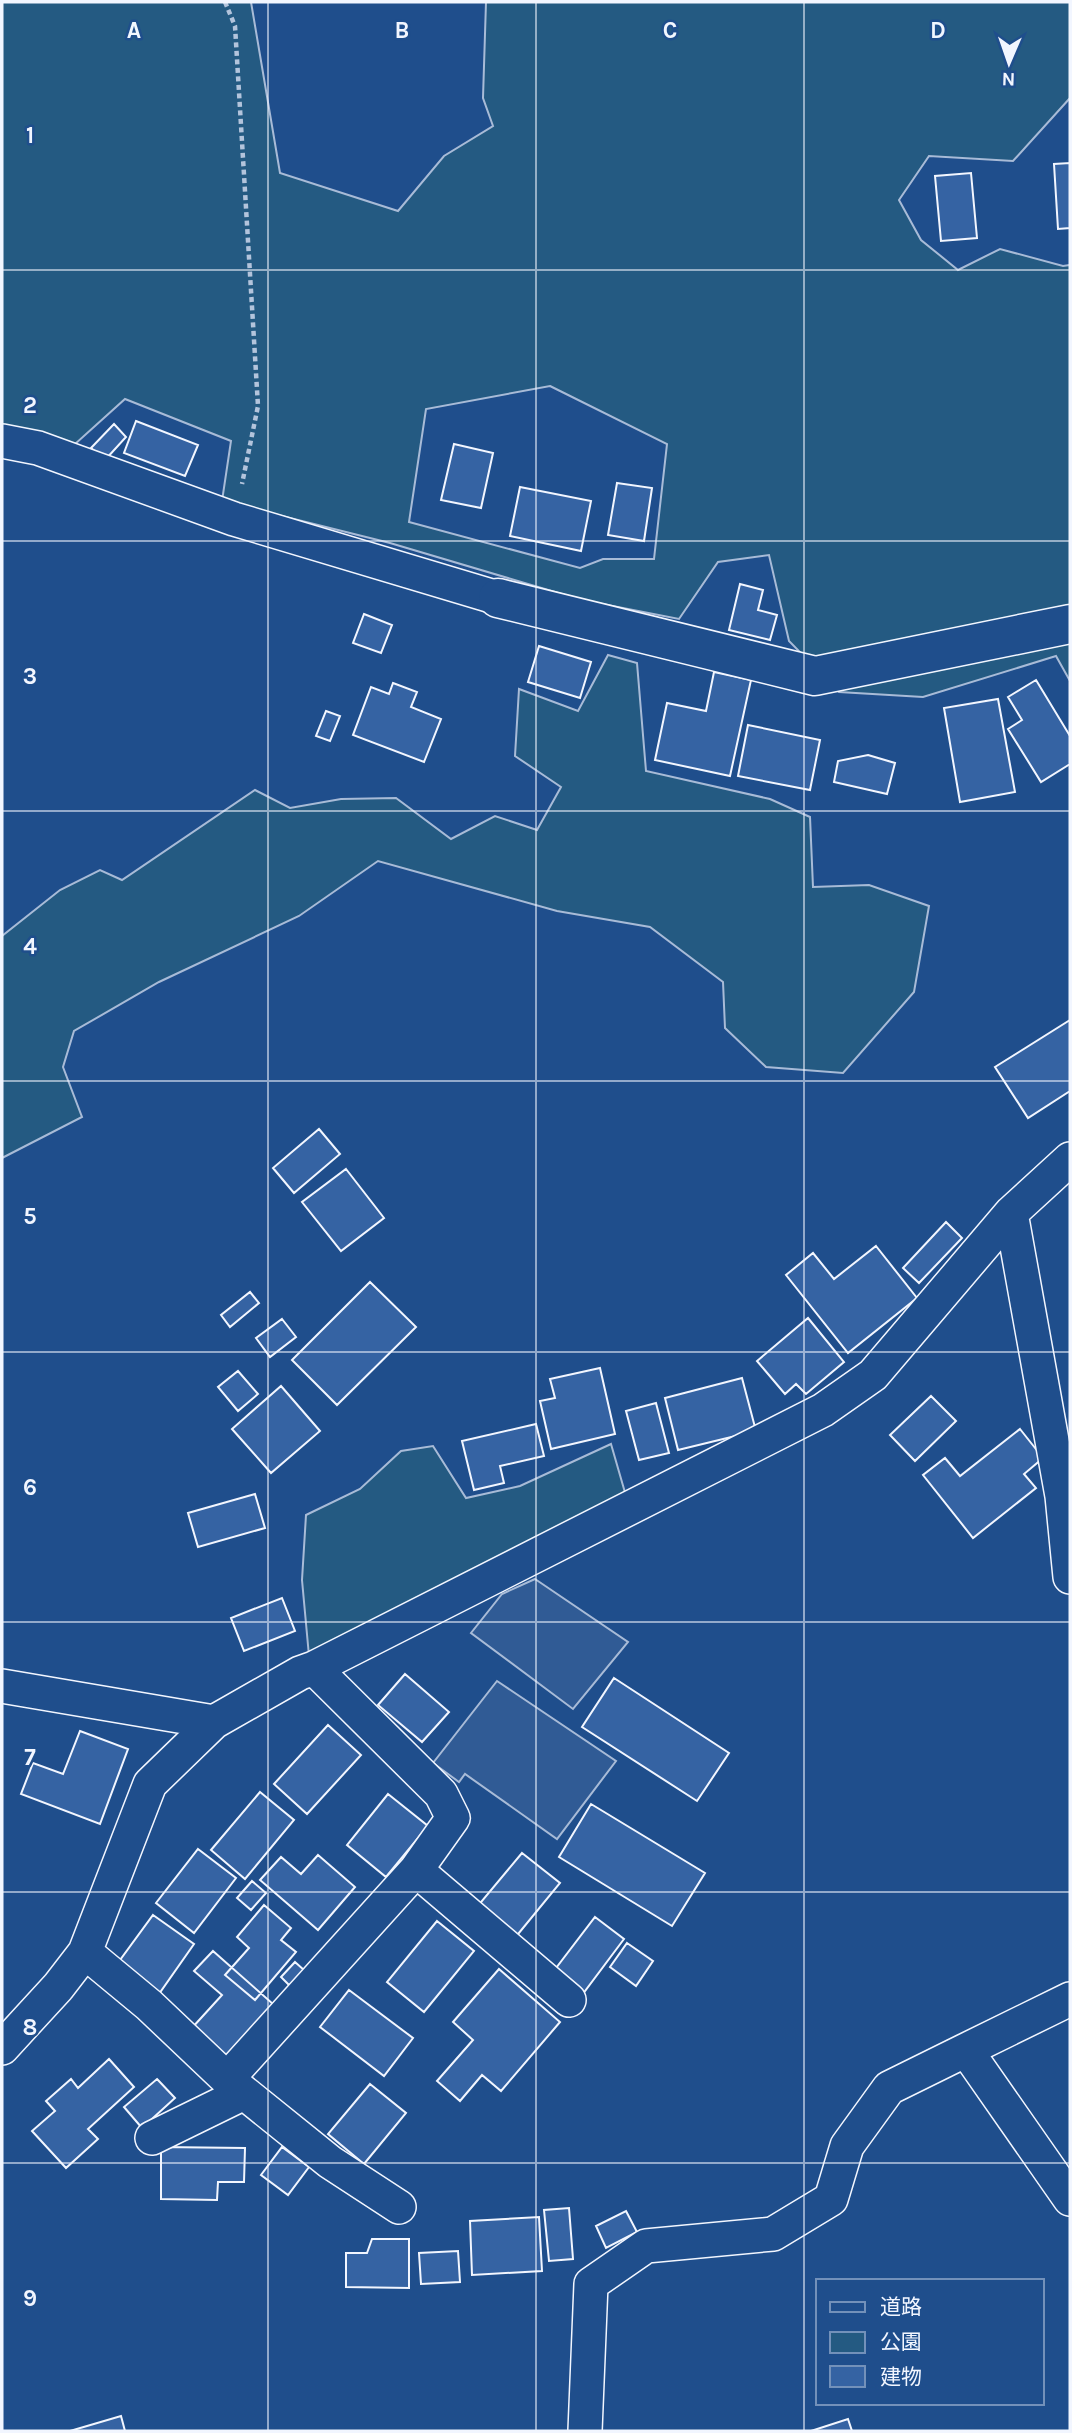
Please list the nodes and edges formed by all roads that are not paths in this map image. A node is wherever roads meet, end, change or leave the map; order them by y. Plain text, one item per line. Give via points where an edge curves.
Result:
1 (2, 441) edge
2 (498, 598) joint
3 (1070, 624) edge
4 (1070, 1159) edge
5 (1011, 1213) junction
6 (1070, 1577) edge
7 (314, 1668) junction
8 (2, 1686) edge
9 (214, 1722) junction
10 (416, 1870) junction
11 (85, 1952) junction
12 (1070, 1999) edge
13 (569, 2000) dead end
14 (2, 2048) edge
15 (966, 2050) junction
16 (236, 2086) junction
17 (152, 2138) dead end
18 (1070, 2199) edge
19 (399, 2207) dead end
20 (585, 2431) edge

1 - 2 street via 38,448 234,519
2 - 3 street via 815,676
4 - 5 street
5 - 6 street via 1062,1496
5 - 7 street via 873,1376 823,1410
7 - 9 street
7 - 10 street via 441,1794 453,1818
8 - 9 street
9 - 11 street via 150,1784
10 - 13 street
10 - 16 street
11 - 14 street
11 - 16 street
12 - 15 street
15 - 18 street
15 - 20 street via 889,2088 846,2146 831,2199 773,2235 646,2246 591,2284
16 - 17 street
16 - 19 street via 330,2162

